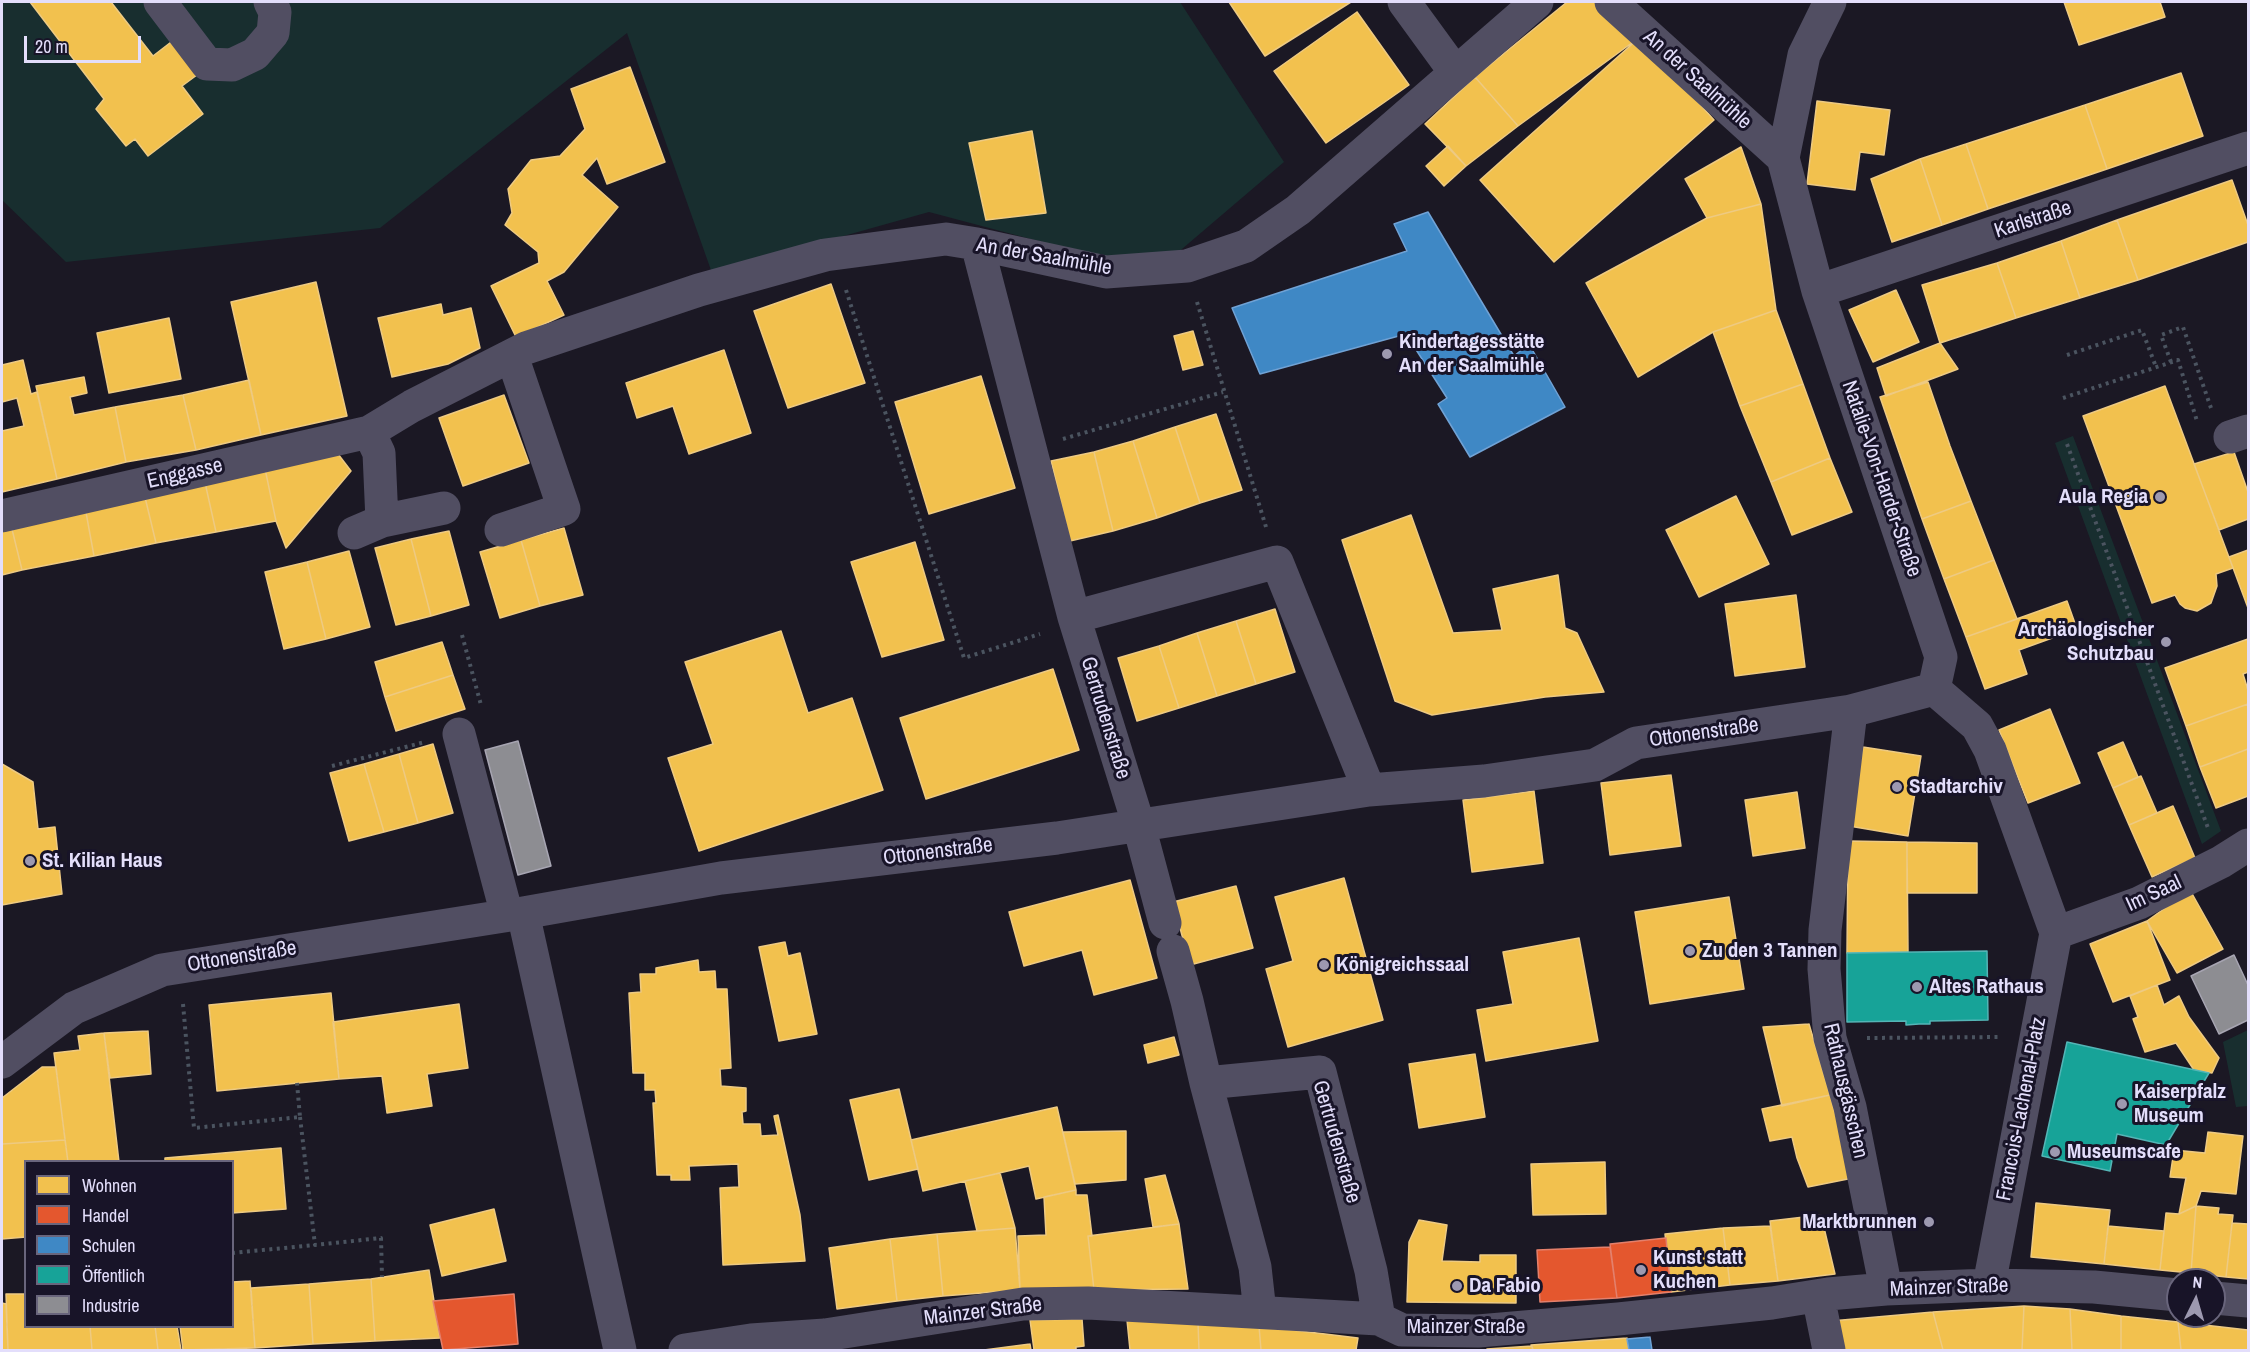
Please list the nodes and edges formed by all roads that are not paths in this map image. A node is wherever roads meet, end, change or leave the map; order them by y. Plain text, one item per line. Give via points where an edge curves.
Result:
1 (270, 2) edge
2 (1404, 2) edge
3 (1537, 2) edge
4 (1611, 2) edge
5 (1830, 2) edge
6 (173, 6) edge
7 (1455, 72) junction
8 (2248, 148) edge
9 (1783, 158) junction
10 (977, 244) junction
11 (1818, 291) junction
12 (512, 356) junction
13 (412, 406) joint
14 (369, 432) junction
15 (444, 508) dead end
16 (2, 516) edge
17 (501, 530) dead end
18 (1075, 620) junction
19 (1934, 689) junction
20 (1851, 711) junction
21 (459, 734) road end
22 (1369, 790) junction
23 (1139, 826) junction
24 (2248, 845) edge
25 (515, 914) junction
26 (2056, 933) junction
27 (2, 1062) edge
28 (1206, 1083) junction
29 (1989, 1285) junction
30 (1886, 1289) junction
31 (2166, 1294) edge
32 (1818, 1296) junction
33 (2226, 1299) edge
34 (2248, 1301) edge
35 (1260, 1311) junction
36 (1395, 1333) edge
37 (620, 1350) edge
38 (685, 1350) edge
39 (1828, 1350) edge

1 - 6 street via 275,12 273,33 255,54 232,65 207,64
2 - 7 street
3 - 7 street, An der Saalmühle
4 - 9 street, An der Saalmühle
5 - 9 street, Natalie-Von-Harder-Straße via 1804,55
7 - 10 street, An der Saalmühle via 1298,210 1246,246 1187,266 1106,272
8 - 11 street, Karlstraße
9 - 11 street, Natalie-Von-Harder-Straße
10 - 12 street, An der Saalmühle via 946,239 835,254 699,290
10 - 18 street, Gertrudenstraße
11 - 19 street, Natalie-Von-Harder-Straße via 1941,657
12 - 13 street, An der Saalmühle
12 - 17 street via 564,509
13 - 14 street, Enggasse
14 - 15 street via 379,453 368,527
14 - 16 street, Enggasse
18 - 22 street via 1277,562
18 - 23 street, Gertrudenstraße
19 - 20 street, Ottonenstraße
19 - 26 street via 1977,726 1990,750
20 - 22 street, Ottonenstraße via 1636,743 1595,765 1484,781
20 - 30 street, Rathausgässchen via 1824,969 1830,1038 1850,1107
21 - 25 street
22 - 23 street, Ottonenstraße
23 - 25 street, Ottonenstraße via 722,878
23 - 28 street, Gertrudenstraße
24 - 26 street, Im Saal via 2139,903
25 - 27 street, Ottonenstraße via 162,970 74,1008
25 - 37 street
26 - 29 street, Francois-Lachenal-Platz
28 - 35 street, Gertrudenstraße via 1255,1267
28 - 36 street, Gertrudenstraße via 1320,1072 1371,1271
29 - 30 street, Mainzer Straße
29 - 31 street, Mainzer Straße via 2094,1287
30 - 32 street, Mainzer Straße
32 - 36 street, Mainzer Straße via 1618,1319 1478,1331
32 - 39 street
33 - 34 street
35 - 36 street, Mainzer Straße
35 - 38 street, Mainzer Straße via 1023,1304 825,1335

